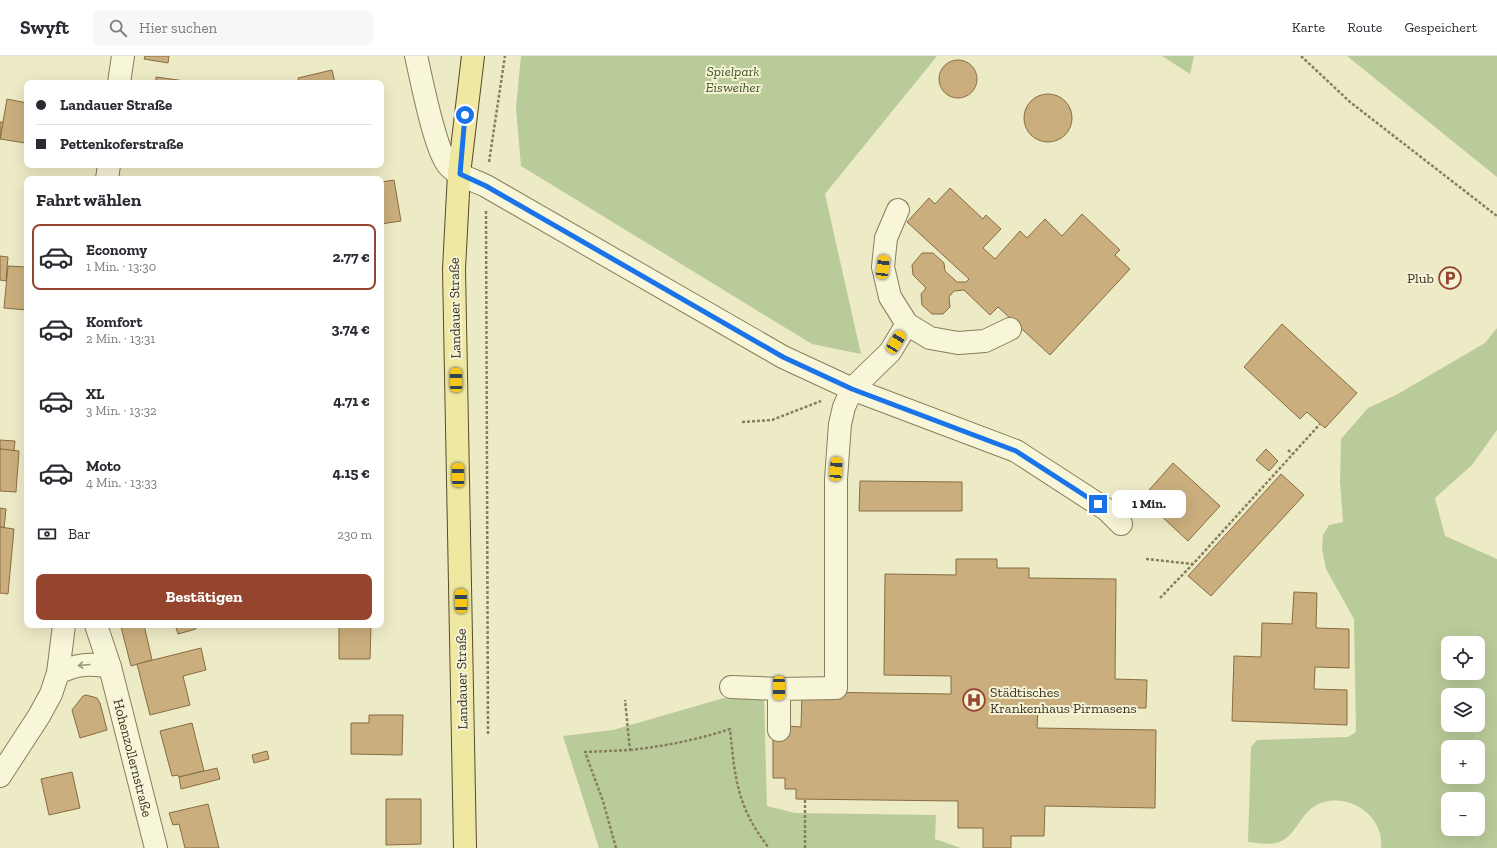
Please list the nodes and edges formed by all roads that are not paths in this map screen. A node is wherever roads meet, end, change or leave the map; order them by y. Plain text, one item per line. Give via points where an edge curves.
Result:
1 (123, 56) edge
2 (416, 56) edge
3 (473, 56) edge
4 (120, 80) edge
5 (460, 174) junction
6 (898, 210) dead end
7 (907, 324) junction
8 (1010, 329) dead end
9 (852, 389) junction
10 (1121, 524) dead end
11 (64, 628) edge
12 (97, 628) edge
13 (110, 667) junction
14 (58, 673) junction
15 (731, 687) dead end
16 (779, 688) junction
17 (779, 730) dead end
18 (0, 776) edge
19 (156, 848) edge
20 (465, 848) edge

1 - 4 street
2 - 5 street via 442,155 448,166
3 - 5 main road, Landauer Straße
5 - 9 street via 486,186 783,357
5 - 20 main road, Landauer Straße via 454,269
6 - 7 street via 886,238 883,267 890,297
7 - 8 street via 930,338 958,343 985,341
7 - 9 street via 890,352
9 - 10 street via 1016,451 1107,510
9 - 16 street via 840,424 836,480 836,688
11 - 14 street
12 - 13 street, Hohenzollernstraße
13 -> 14 street via 82,665
13 - 19 street, Hohenzollernstraße
14 - 18 street via 51,694 39,716
15 - 16 street
16 - 17 street

